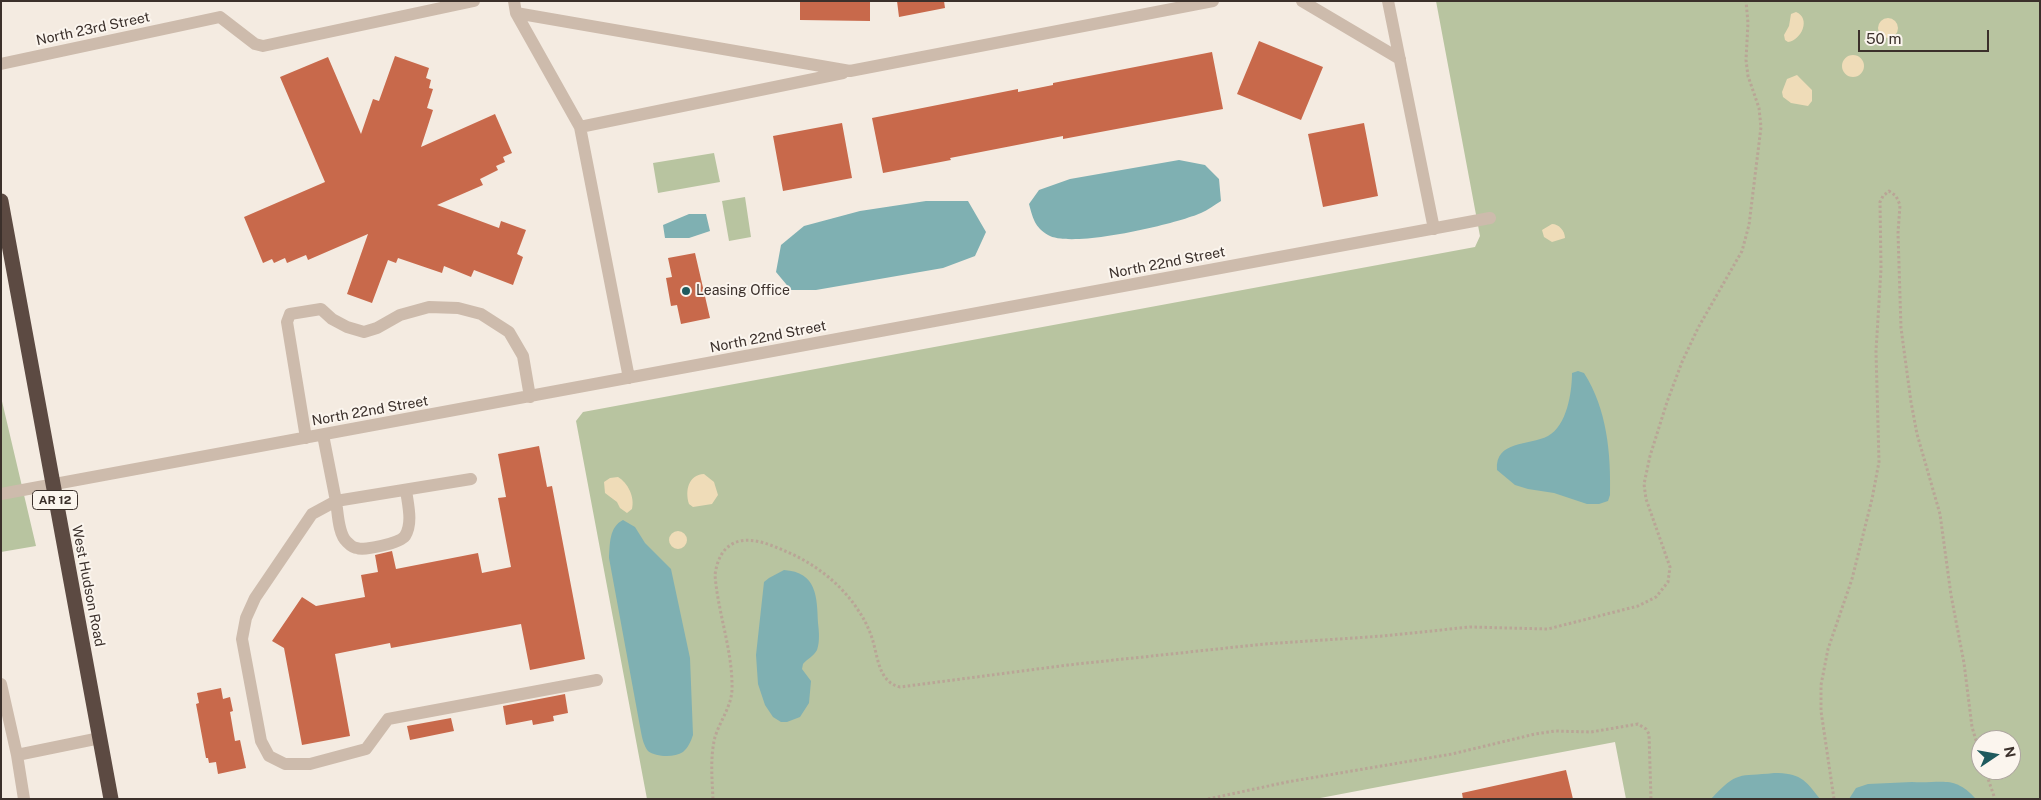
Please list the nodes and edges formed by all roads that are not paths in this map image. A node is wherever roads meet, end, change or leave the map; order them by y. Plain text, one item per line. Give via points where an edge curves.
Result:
1 (474, 1) edge
2 (1213, 1) edge
3 (1302, 1) edge
4 (1388, 1) edge
5 (515, 7) edge
6 (1400, 60) junction
7 (1, 64) edge
8 (850, 71) junction
9 (580, 126) junction
10 (1, 201) edge
11 (1490, 218) dead end
12 (1434, 229) junction
13 (629, 378) junction
14 (530, 397) junction
15 (323, 435) junction
16 (306, 438) junction
17 (471, 479) dead end
18 (53, 485) junction
19 (406, 490) junction
20 (1, 494) edge
21 (336, 501) junction
22 (597, 680) dead end
23 (1, 684) edge
24 (100, 738) junction
25 (16, 755) junction
26 (24, 799) edge
27 (111, 799) edge

1 - 7 street, North 23rd Street via 263,46 255,44 220,17
2 - 8 street
3 - 6 street
4 - 6 street
5 - 8 street
5 - 9 street
6 - 12 street
8 - 9 street
9 - 13 street
10 - 18 highway, West Hudson Road / AR 12
11 - 12 street, North 22nd Street
12 - 13 street, North 22nd Street
13 - 14 street, North 22nd Street
14 - 15 street, North 22nd Street
14 - 16 street via 523,356 509,332 481,314 458,308 429,307 400,315 364,332 332,319 322,309 290,314 287,322
15 - 16 street, North 22nd Street
15 - 21 street
16 - 18 street, North 22nd Street
17 - 19 street
18 - 20 street, North 22nd Street
18 - 24 highway, West Hudson Road / AR 12
19 - 21 street
19 - 21 street via 409,515 404,538 386,545 358,549 346,542 341,533
21 - 22 street via 312,514 255,598 246,618 242,638 261,741 269,756 285,764 310,764 366,749 388,719
23 - 25 street
24 - 25 street
24 - 27 highway, West Hudson Road / AR 12
25 - 26 street

